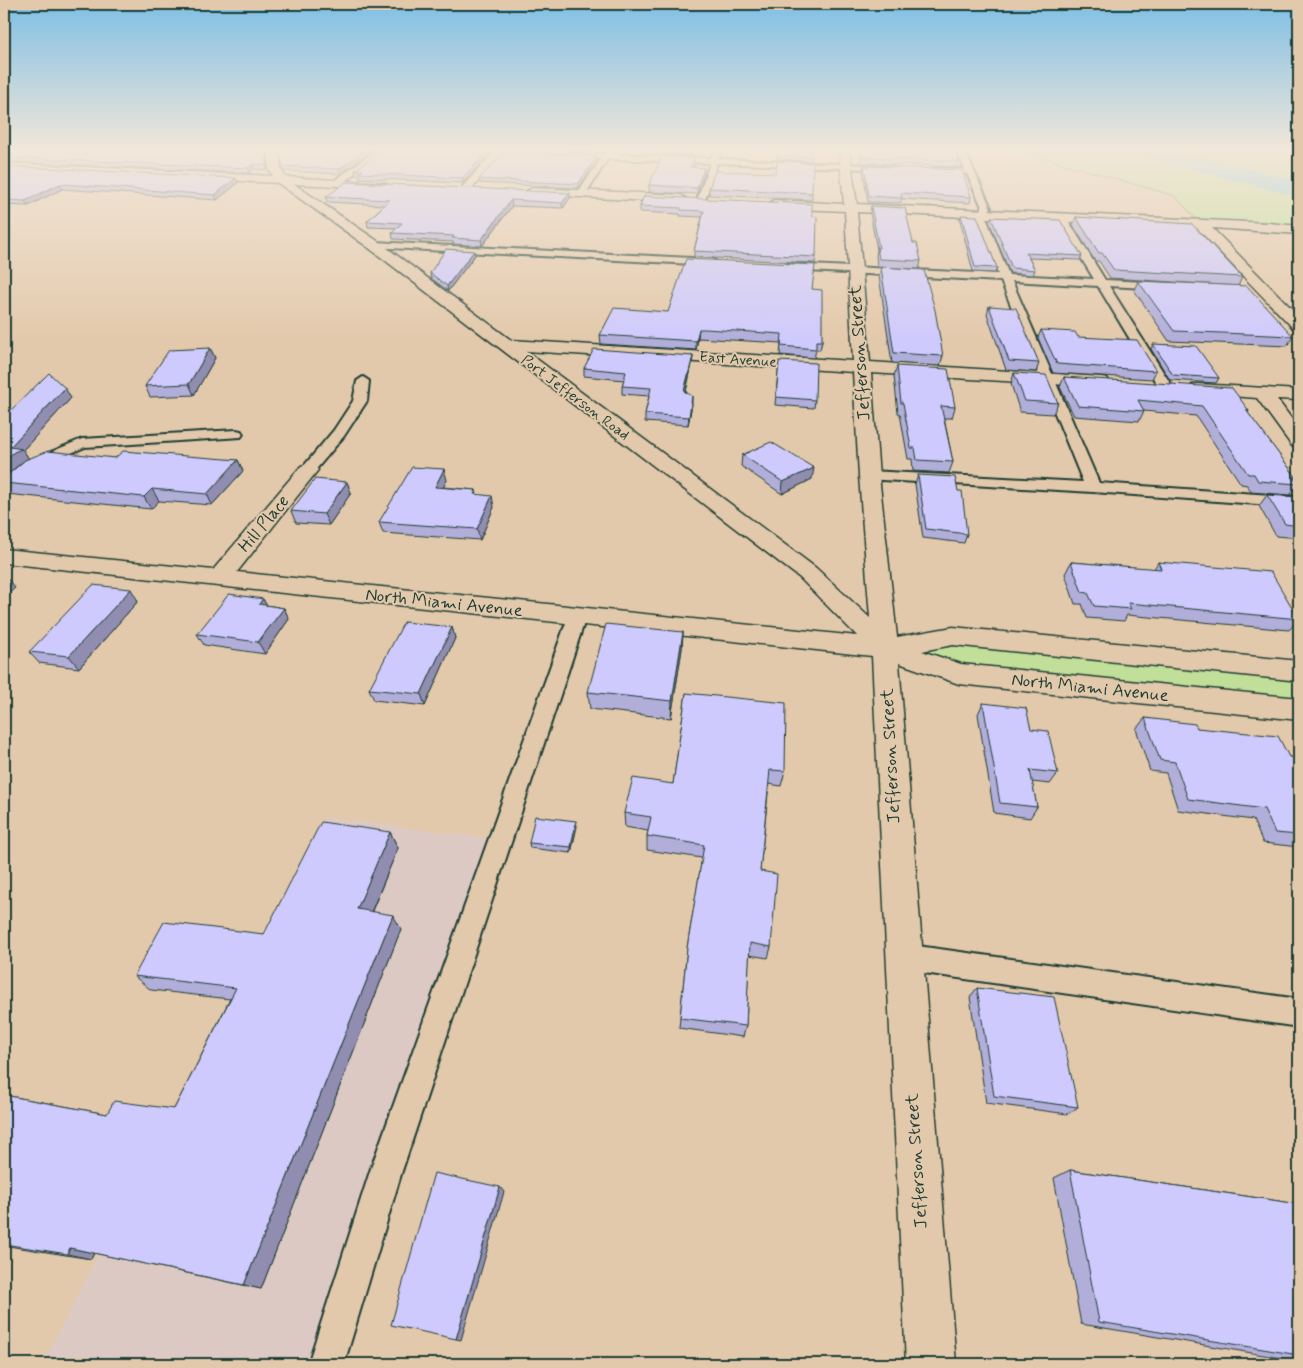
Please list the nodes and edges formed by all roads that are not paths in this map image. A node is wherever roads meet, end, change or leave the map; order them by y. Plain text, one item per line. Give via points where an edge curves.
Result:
1 (328, 213) edge
2 (851, 213) edge
3 (955, 213) edge
4 (980, 214) junction
5 (1061, 217) junction
6 (1201, 224) junction
7 (1299, 230) edge
8 (374, 245) junction
9 (728, 263) edge
10 (776, 266) edge
11 (855, 270) junction
12 (1005, 278) junction
13 (1103, 283) junction
14 (1180, 287) edge
15 (1247, 291) edge
16 (1266, 292) junction
17 (1299, 325) edge
18 (506, 346) junction
19 (861, 368) junction
20 (1047, 379) junction
21 (363, 381) dead end
22 (1116, 383) edge
23 (1145, 385) edge
24 (1165, 386) junction
25 (1263, 393) junction
26 (1299, 395) edge
27 (236, 434) dead end
28 (1299, 442) edge
29 (308, 470) joint
30 (869, 476) junction
31 (1093, 486) junction
32 (4, 488) edge
33 (1299, 502) edge
34 (4, 556) edge
35 (219, 578) junction
36 (577, 617) junction
37 (885, 648) junction
38 (1299, 671) edge
39 (1299, 709) edge
40 (903, 957) junction
41 (1299, 1013) edge
42 (326, 1364) edge
43 (931, 1364) edge

1 - 8 street, Port Jefferson Road
2 - 11 street, Jefferson Street
3 - 4 street
4 - 5 street
4 - 12 lane
5 - 6 street
5 - 13 lane
6 - 7 street
6 - 16 street
8 - 9 lane
8 - 18 street, Port Jefferson Road
10 - 11 lane
11 - 12 lane
11 - 19 street, Jefferson Street
12 - 13 lane
12 - 20 lane
13 - 14 lane
13 - 24 lane
15 - 16 lane
16 - 17 street
18 - 19 street, East Avenue
18 - 37 street, Port Jefferson Road via 808,573
19 - 20 street, East Avenue
19 - 30 street, Jefferson Street
20 - 22 street, East Avenue
20 - 31 lane
21 - 29 lane via 360,402
23 - 24 street
24 - 25 street
25 - 26 street
25 - 28 street
27 - 32 lane via 82,443 27,467
29 - 35 street, Hill Place
30 - 31 lane
30 - 37 street, Jefferson Street
31 - 33 lane
34 - 35 street, North Miami Avenue
35 - 36 street, North Miami Avenue
36 - 37 street, North Miami Avenue
36 - 42 lane via 386,1171
37 - 38 street, North Miami Avenue via 953,636
37 - 39 street, North Miami Avenue via 959,674
37 - 40 street, Jefferson Street
40 - 41 lane
40 - 43 street, Jefferson Street

